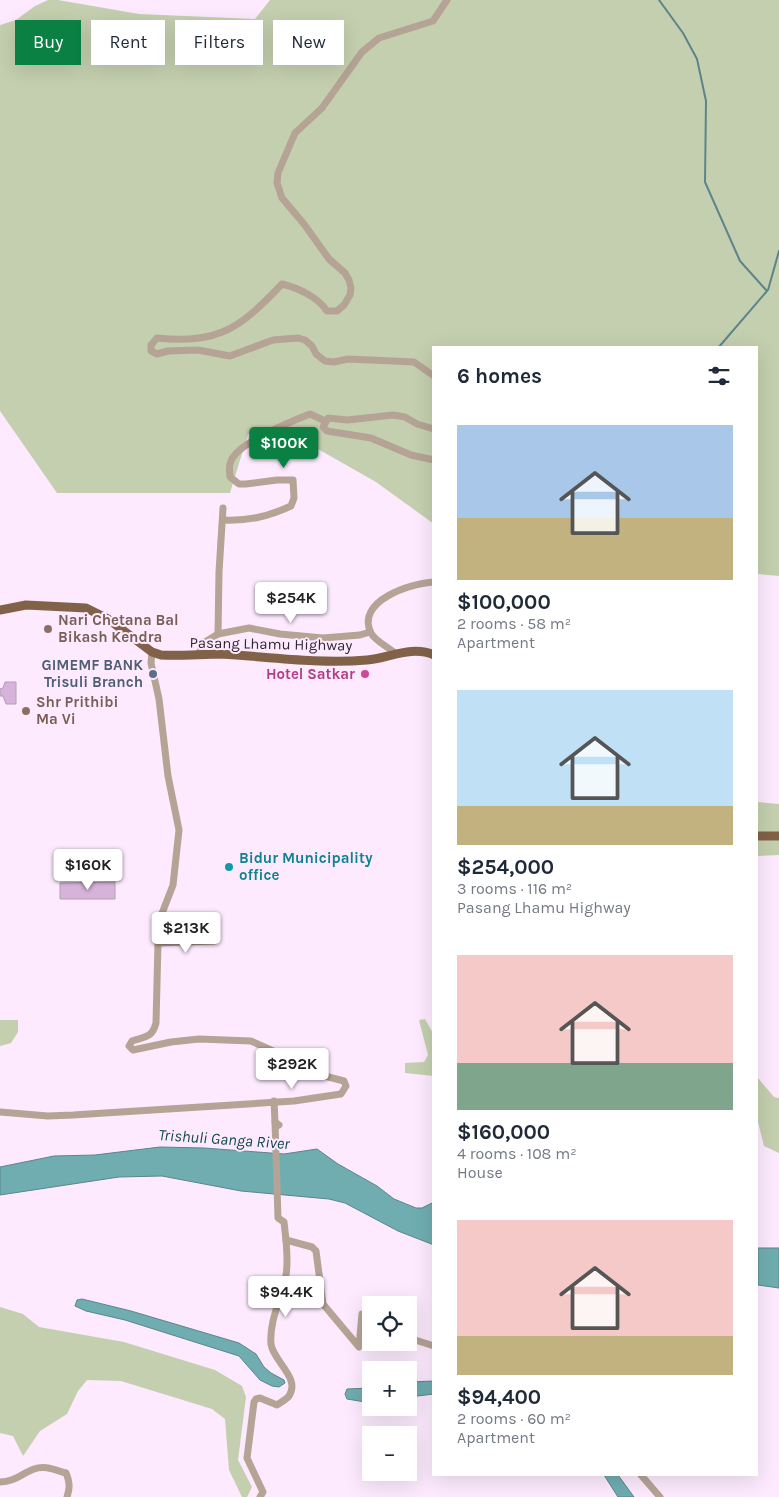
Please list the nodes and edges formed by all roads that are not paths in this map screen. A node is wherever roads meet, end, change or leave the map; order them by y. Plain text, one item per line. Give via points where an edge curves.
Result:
1 (447, 0) edge
2 (432, 375) edge
3 (325, 421) junction
4 (432, 428) edge
5 (432, 459) edge
6 (223, 508) dead end
7 (222, 520) junction
8 (432, 582) edge
9 (0, 610) edge
10 (370, 632) junction
11 (218, 634) junction
12 (152, 652) junction
13 (395, 653) junction
14 (432, 654) edge
15 (198, 655) junction
16 (758, 836) edge
17 (779, 836) edge
18 (214, 942) dead end
19 (158, 943) junction
20 (274, 1101) junction
21 (0, 1112) edge
22 (286, 1240) junction
23 (362, 1314) edge
24 (417, 1341) edge
25 (432, 1345) edge
26 (642, 1476) edge
27 (0, 1482) edge
28 (67, 1497) edge
29 (260, 1497) edge
30 (660, 1497) edge

1 - 2 street via 433,21 379,38 362,52 322,108 295,133 278,173 277,183 282,198 349,280 350,295 344,305 337,311 327,311 296,288 282,284 250,316 220,334 195,339 157,338 150,345 151,351 157,354 198,350 230,356 273,340 298,338 312,346 325,361 414,362
3 - 4 street via 328,418 348,420 392,415
3 - 5 street via 323,427 328,431 372,438
3 - 7 street via 310,414 241,449 231,460 230,477 239,484 293,480 294,498 291,506 278,512 246,521
6 - 7 street
7 - 11 street
8 - 10 street via 404,588 374,607 368,614
9 - 12 main road, Pasang Lhamu Highway via 26,606 86,608 108,619
10 - 11 street via 322,638 249,628
10 - 13 street
11 - 15 street via 205,642
12 - 15 main road, Pasang Lhamu Highway
12 - 19 street via 168,776 179,830 173,885 161,916
13 - 14 main road, Pasang Lhamu Highway via 426,651
13 - 15 main road, Pasang Lhamu Highway via 368,660 323,661
16 - 17 main road
18 - 19 street
19 - 20 street via 154,1032 130,1042 131,1049 199,1039 251,1041 310,1072 344,1081 346,1086 341,1094
20 - 21 street via 73,1115
20 - 22 street via 281,1220
22 - 23 street via 312,1246 316,1250 323,1304 359,1347
22 - 29 street via 286,1274 273,1323 271,1345 277,1360 291,1378 292,1388 289,1396 277,1405 260,1398 254,1402 247,1458 263,1492
24 - 25 street
26 - 30 street
27 - 28 street via 10,1482 35,1469 54,1469 66,1473 70,1484

